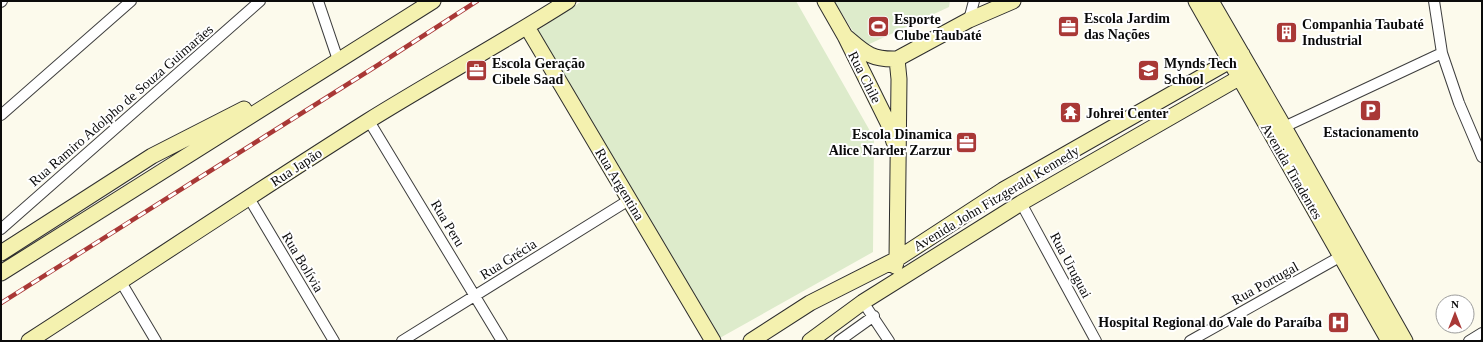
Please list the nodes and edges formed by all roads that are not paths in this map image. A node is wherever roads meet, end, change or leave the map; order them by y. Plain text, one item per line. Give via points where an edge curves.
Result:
1 (130, 1) edge
2 (260, 1) edge
3 (318, 1) edge
4 (433, 1) edge
5 (554, 1) edge
6 (568, 1) edge
7 (825, 1) edge
8 (974, 1) edge
9 (1013, 1) edge
10 (1196, 1) edge
11 (1211, 1) edge
12 (1434, 1) edge
13 (415, 4) edge
14 (969, 20) junction
15 (527, 27) junction
16 (845, 36) junction
17 (490, 48) junction
18 (1442, 53) junction
19 (337, 58) junction
20 (1235, 58) junction
21 (897, 59) junction
22 (1245, 74) junction
23 (1, 115) edge
24 (369, 121) junction
25 (1284, 127) junction
26 (898, 156) junction
27 (1482, 157) edge
28 (249, 198) junction
29 (629, 200) junction
30 (1021, 203) junction
31 (1, 229) edge
32 (1, 253) edge
33 (1347, 253) junction
34 (897, 259) junction
35 (1, 273) edge
36 (121, 282) junction
37 (476, 296) junction
38 (868, 298) junction
39 (874, 316) junction
40 (1482, 333) edge
41 (29, 341) edge
42 (156, 341) edge
43 (334, 341) edge
44 (402, 341) edge
45 (502, 341) edge
46 (713, 341) edge
47 (750, 341) edge
48 (810, 341) edge
49 (839, 341) edge
50 (889, 341) edge
51 (1096, 341) edge
52 (1190, 341) edge
53 (1389, 341) edge
54 (1405, 341) edge
55 (1469, 341) edge

1 - 23 street
2 - 31 street, Rua Ramiro Adolpho de Souza Guimarães
3 - 19 street
4 - 19 main road
5 - 17 main road
6 - 15 main road, Rua Japão
7 - 16 main road, Rua Chile
8 - 14 street
9 - 14 main road
10 - 20 main road, Avenida Tiradentes
11 - 20 main road, Avenida Tiradentes
12 - 18 street
13 - 19 main road
14 - 21 main road
15 - 17 main road, Rua Japão
15 - 29 main road, Rua Argentina
16 - 21 main road via 870,56
16 - 26 main road, Rua Chile via 888,123
17 - 24 main road, Rua Japão
18 - 25 street
18 - 27 street via 1459,103
19 - 32 main road via 152,156
19 - 35 main road
20 - 22 main road, Avenida Tiradentes
20 - 34 main road, Avenida John Fitzgerald Kennedy via 1003,190
21 - 26 main road, Rua Chile
22 - 25 main road, Avenida Tiradentes
22 - 30 main road, Avenida John Fitzgerald Kennedy
22 - 33 main road, Avenida Tiradentes
24 - 28 main road, Rua Japão
24 - 37 street, Rua Peru
25 - 33 main road, Avenida Tiradentes
26 - 34 main road, Rua Chile
28 - 36 main road, Rua Japão
28 - 43 street, Rua Bolívia
29 - 37 street, Rua Grécia
29 - 46 main road, Rua Argentina
30 - 38 main road, Avenida John Fitzgerald Kennedy
30 - 51 street, Rua Uruguai
33 - 52 street, Rua Portugal
33 - 53 main road, Avenida Tiradentes
33 - 54 main road, Avenida Tiradentes
34 - 38 main road via 890,275
34 - 47 main road, Avenida John Fitzgerald Kennedy via 810,303
36 - 41 main road, Rua Japão
36 - 42 street
37 - 44 street, Rua Grécia
37 - 45 street, Rua Peru
38 - 39 street
38 - 48 main road, Avenida John Fitzgerald Kennedy
39 - 49 street
39 - 50 street
40 - 55 street

